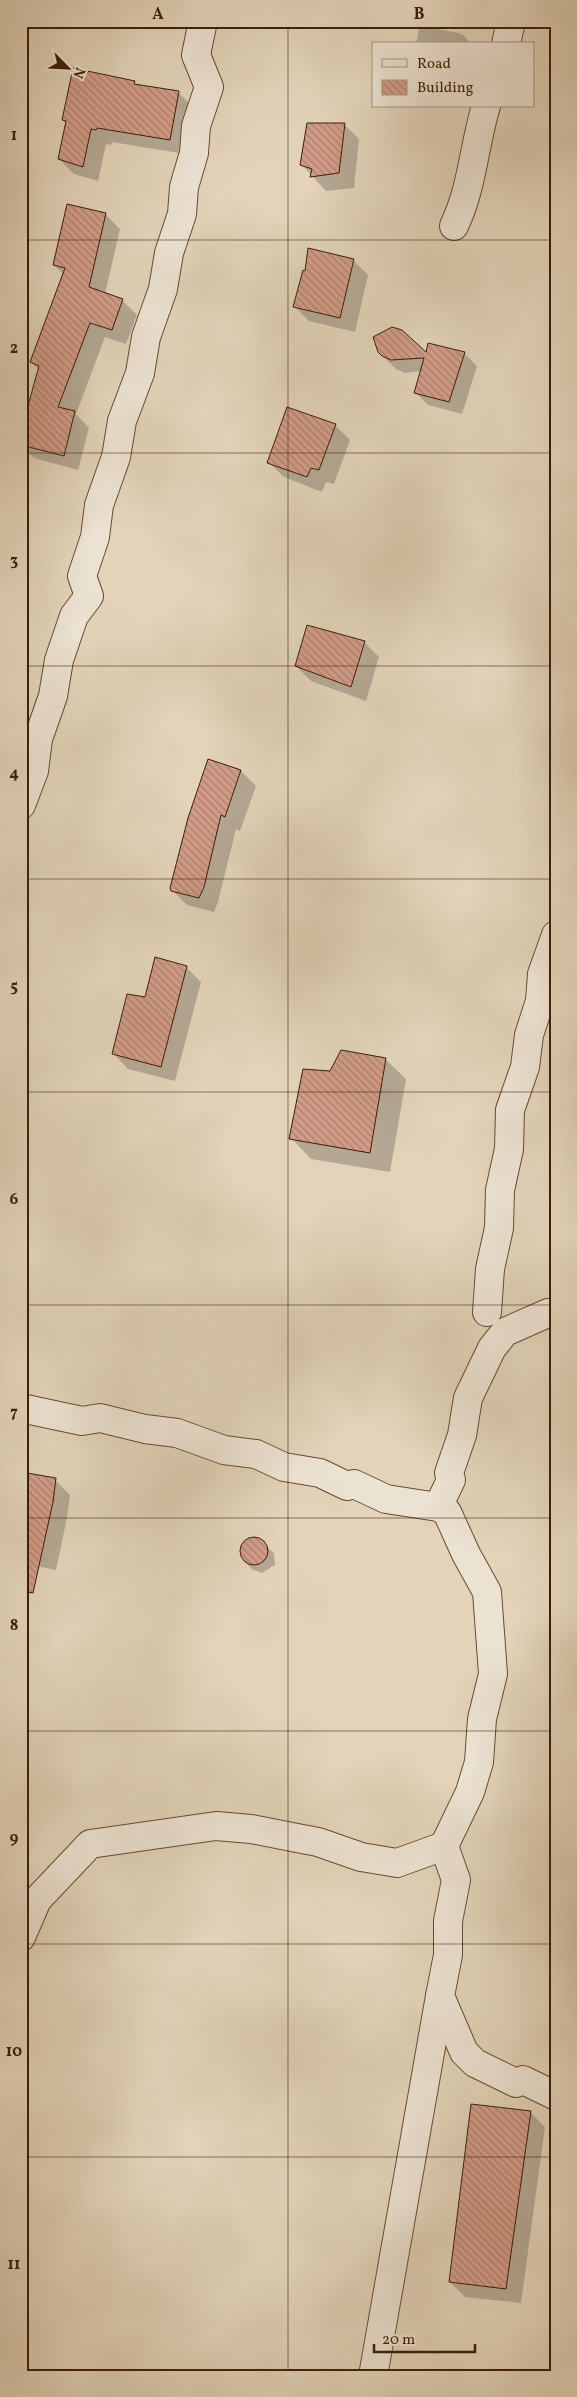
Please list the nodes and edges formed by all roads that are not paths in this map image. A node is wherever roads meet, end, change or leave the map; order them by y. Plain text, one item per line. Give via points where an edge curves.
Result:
1 (202, 21) edge
2 (511, 21) edge
3 (506, 42) edge
4 (485, 108) edge
5 (454, 226) dead end
6 (21, 805) edge
7 (556, 935) edge
8 (486, 1312) dead end
9 (556, 1313) edge
10 (21, 1408) edge
11 (438, 1507) junction
12 (444, 1846) junction
13 (21, 1937) edge
14 (440, 1996) junction
15 (556, 2096) edge
16 (373, 2376) edge

1 - 6 street via 196,55 209,87 196,126 182,214 169,253 163,289 146,337 140,373 122,421 116,457 99,505 95,537 82,576 89,596 74,616 59,660 53,696 38,739 34,771
2 - 3 street
4 - 5 street via 462,208
7 - 8 street via 542,974 540,1002 529,1036 525,1067 510,1110 509,1149 500,1190 499,1228 490,1269
9 - 11 street via 548,1313 505,1332 492,1348 468,1398 462,1435 448,1473 451,1480
10 - 11 street via 82,1421 100,1418 177,1433 224,1450 256,1454 284,1467 320,1473 386,1499
11 - 12 street via 447,1512 487,1592 493,1651 493,1674 482,1719 479,1762 470,1792
12 - 13 street via 397,1863 361,1857 318,1842 216,1826 90,1844 37,1900
12 - 14 street via 456,1880
14 - 15 street via 464,2052 475,2063 516,2083 523,2080
14 - 16 street

